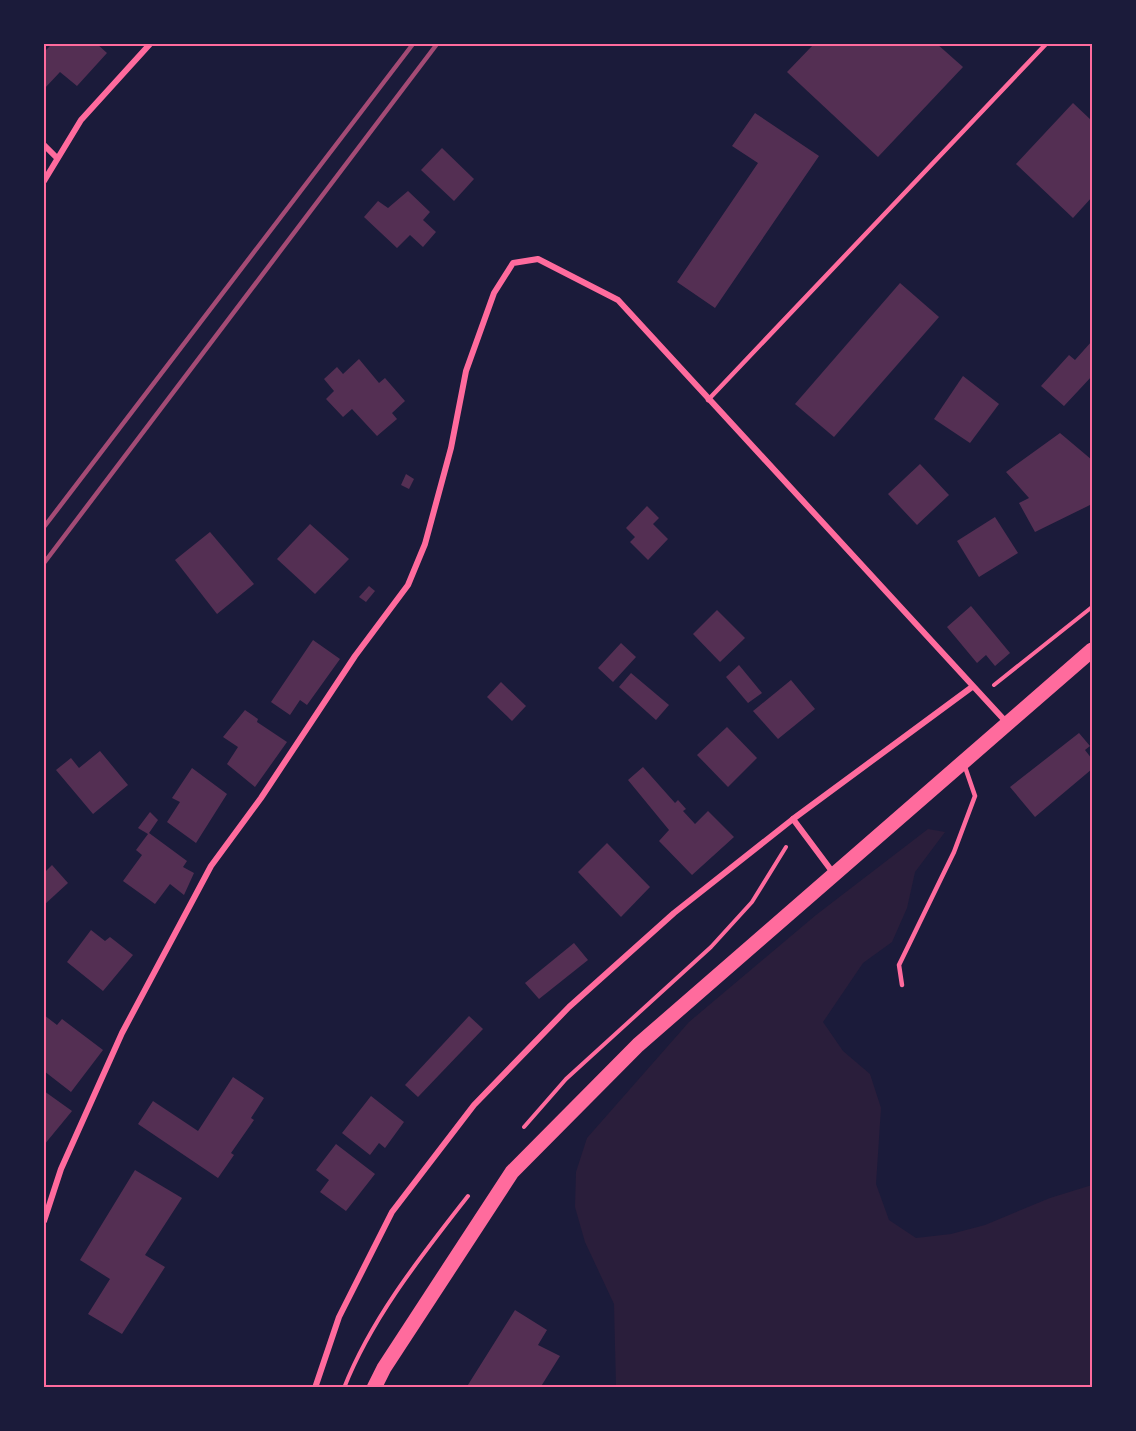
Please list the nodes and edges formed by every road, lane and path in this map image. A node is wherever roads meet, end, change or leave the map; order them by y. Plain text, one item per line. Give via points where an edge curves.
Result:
1 (150, 44) edge
2 (1046, 44) edge
3 (44, 145) edge
4 (57, 158) junction
5 (44, 181) edge
6 (708, 400) junction
7 (1092, 650) edge
8 (972, 687) junction
9 (1009, 724) junction
10 (963, 762) junction
11 (793, 819) junction
12 (834, 874) junction
13 (902, 985) dead end
14 (44, 1221) edge
15 (315, 1388) edge
16 (374, 1388) edge

1 - 4 street via 81,120
2 - 6 lane
3 - 4 street
4 - 5 street
6 - 8 street
6 - 14 street via 618,300 538,259 513,262 494,293 466,371 425,544 408,585 211,866 122,1033 61,1169
7 - 9 main road
8 - 9 street
8 - 11 street
9 - 10 main road
10 - 12 main road
10 - 13 lane via 975,796 954,852 899,965
11 - 12 street
11 - 15 street via 674,913 569,1007 474,1105 392,1212 339,1317
12 - 16 main road via 638,1045 512,1172

